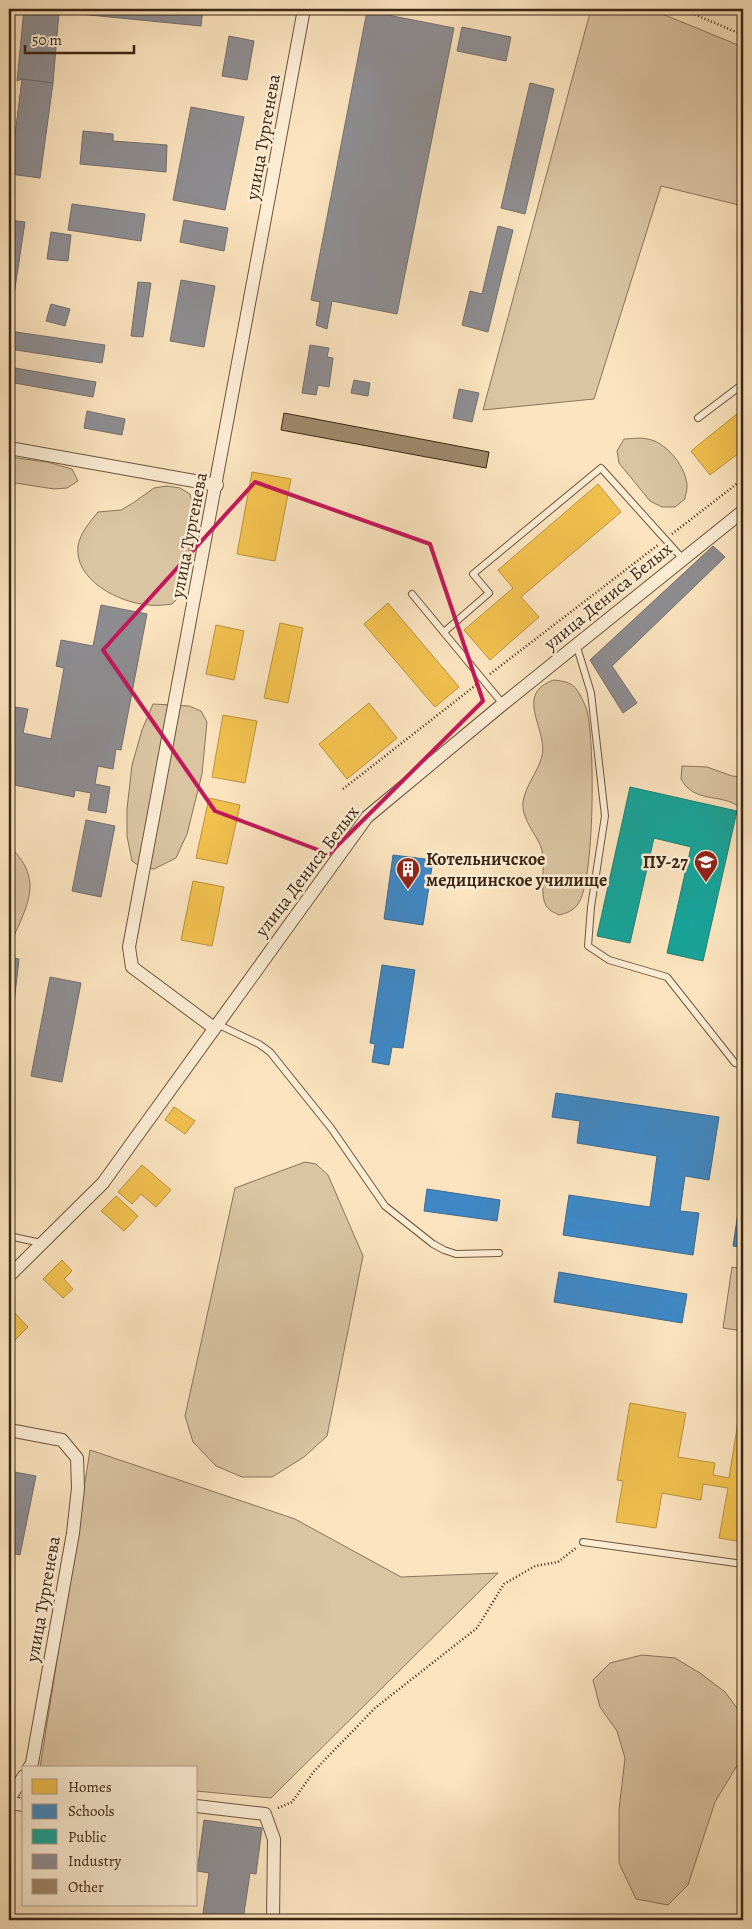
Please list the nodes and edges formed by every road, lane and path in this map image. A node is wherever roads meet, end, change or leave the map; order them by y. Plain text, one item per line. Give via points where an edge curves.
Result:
1 (304, 9) edge
2 (682, 9) edge
3 (743, 35) edge
4 (743, 384) edge
5 (698, 418) dead end
6 (9, 448) edge
7 (743, 479) edge
8 (217, 484) junction
9 (743, 510) edge
10 (665, 539) junction
11 (682, 558) junction
12 (412, 594) dead end
13 (444, 632) junction
14 (576, 644) junction
15 (483, 680) junction
16 (503, 704) junction
17 (343, 789) dead end
18 (215, 1026) junction
19 (743, 1065) edge
20 (9, 1236) edge
21 (41, 1243) junction
22 (499, 1253) dead end
23 (9, 1276) edge
24 (9, 1430) edge
25 (583, 1542) joint
26 (743, 1564) edge
27 (31, 1766) edge
28 (22, 1779) edge
29 (9, 1801) edge
30 (22, 1804) edge
31 (198, 1806) edge
32 (265, 1814) junction
33 (273, 1920) edge

1 - 8 street, улица Тургенева
2 - 3 path
4 - 5 lane
6 - 8 street
7 - 10 path
8 - 18 street, улица Тургенева via 129,947 132,967
9 - 11 street, улица Дениса Белых
10 - 11 lane
10 - 13 lane via 601,468 473,574 490,593
10 - 15 path
11 - 14 street, улица Дениса Белых
12 - 13 lane
13 - 15 lane
14 - 16 street, улица Дениса Белых
14 - 19 lane via 591,693 605,816 588,946 609,960 668,977 735,1063
15 - 16 lane
15 - 17 path
16 - 18 street, улица Дениса Белых via 367,817
18 - 21 street, улица Дениса Белых via 103,1183
18 - 22 lane via 259,1044 270,1052 330,1128 385,1206 407,1225 433,1244 456,1254
20 - 21 lane
21 - 23 street, улица Дениса Белых
24 - 27 street, улица Тургенева via 62,1440 77,1458 78,1488 63,1591
25 - 26 lane
25 - 32 path via 558,1562 535,1566 504,1584 477,1628 375,1708 315,1770 292,1802
28 - 29 street
29 - 30 street
31 - 32 street
32 - 33 street via 274,1840

